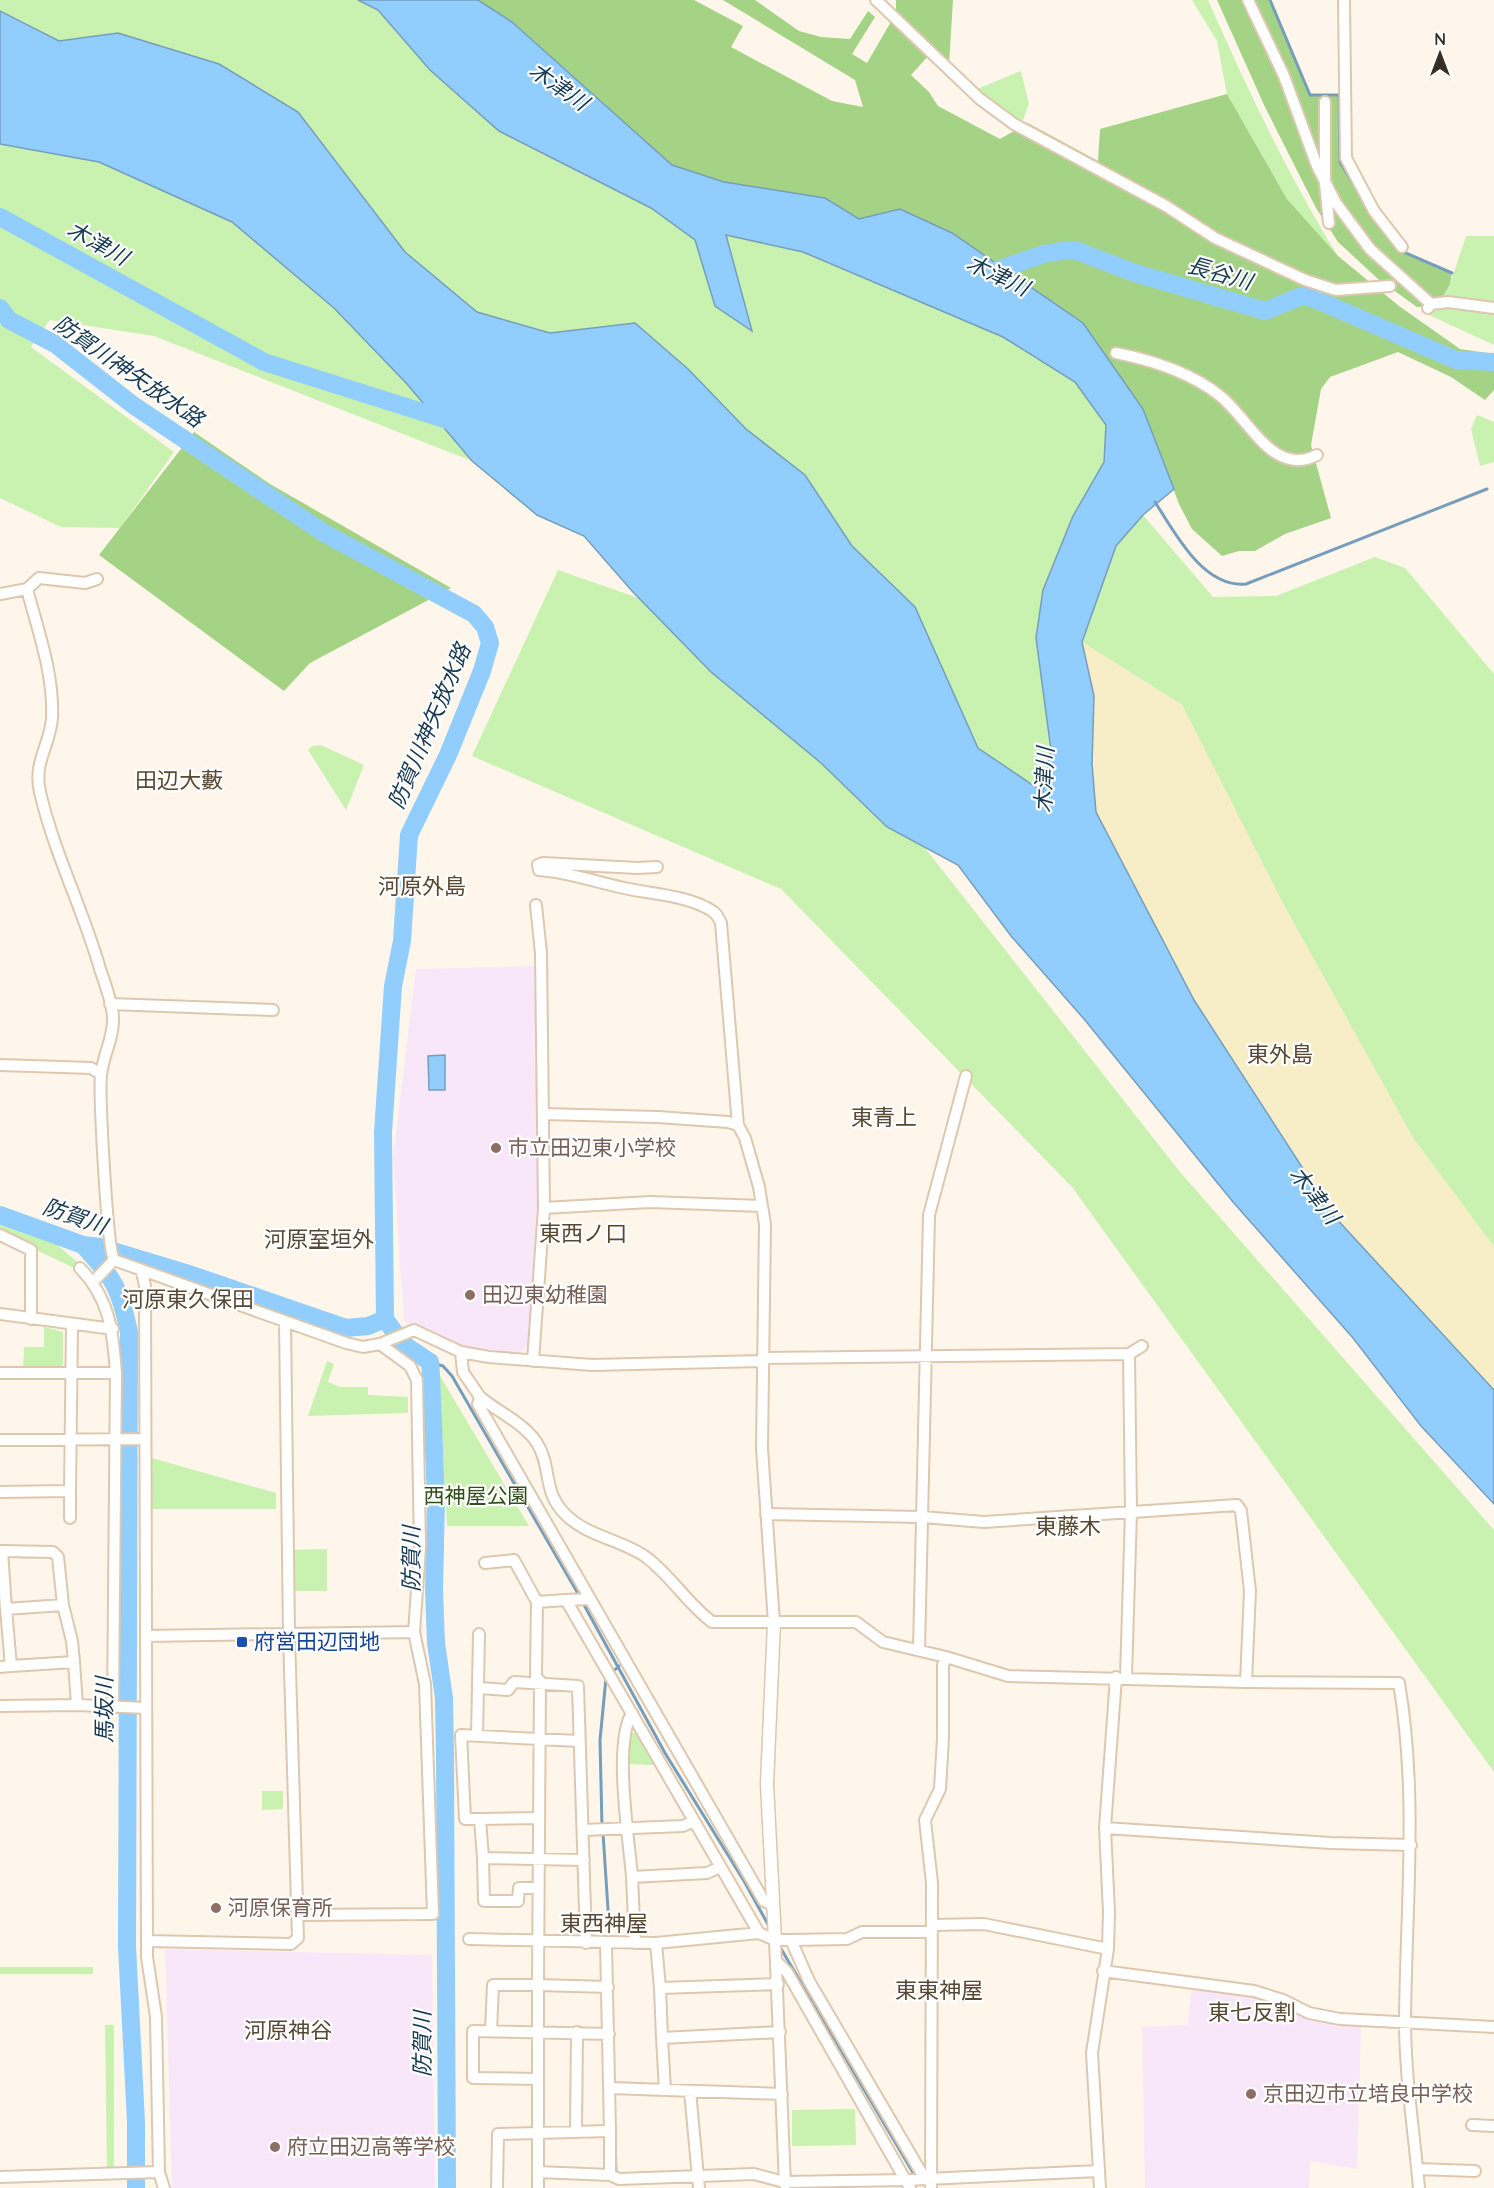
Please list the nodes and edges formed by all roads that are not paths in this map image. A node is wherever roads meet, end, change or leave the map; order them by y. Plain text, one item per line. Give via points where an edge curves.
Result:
1 (876, 0) edge
2 (1344, 0) edge
3 (1248, 2) edge
4 (1325, 102) dead end
5 (1325, 183) junction
6 (1329, 223) dead end
7 (1402, 247) dead end
8 (1390, 286) dead end
9 (1494, 308) edge
10 (1116, 353) dead end
11 (1317, 455) dead end
12 (98, 579) dead end
13 (27, 589) junction
14 (0, 594) edge
15 (657, 867) dead end
16 (536, 905) dead end
17 (110, 1004) junction
18 (273, 1010) dead end
19 (0, 1065) edge
20 (101, 1074) junction
21 (966, 1076) dead end
22 (544, 1114) junction
23 (738, 1125) junction
24 (762, 1206) junction
25 (544, 1208) junction
26 (0, 1235) edge
27 (112, 1260) junction
28 (80, 1268) dead end
29 (142, 1272) junction
30 (96, 1279) junction
31 (0, 1314) edge
32 (31, 1319) junction
33 (285, 1322) junction
34 (72, 1325) junction
35 (113, 1329) junction
36 (383, 1342) junction
37 (1142, 1346) dead end
38 (461, 1352) junction
39 (1130, 1354) junction
40 (925, 1355) junction
41 (762, 1360) junction
42 (533, 1361) junction
43 (0, 1373) edge
44 (72, 1373) junction
45 (116, 1373) junction
46 (480, 1397) junction
47 (141, 1439) junction
48 (0, 1440) edge
49 (71, 1440) junction
50 (119, 1440) junction
51 (70, 1491) junction
52 (0, 1492) edge
53 (1131, 1512) junction
54 (766, 1514) junction
55 (922, 1517) junction
56 (70, 1518) dead end
57 (1, 1551) edge
58 (485, 1563) dead end
59 (590, 1599) junction
60 (566, 1600) junction
61 (537, 1602) junction
62 (63, 1605) junction
63 (6, 1609) junction
64 (774, 1623) junction
65 (414, 1632) junction
66 (479, 1634) dead end
67 (289, 1635) junction
68 (146, 1636) junction
69 (919, 1650) junction
70 (946, 1657) junction
71 (74, 1662) junction
72 (6, 1666) edge
73 (1121, 1677) junction
74 (1246, 1682) junction
75 (540, 1684) junction
76 (479, 1688) junction
77 (77, 1705) junction
78 (0, 1706) edge
79 (117, 1707) junction
80 (144, 1708) junction
81 (632, 1713) junction
82 (477, 1736) junction
83 (539, 1739) junction
84 (579, 1741) junction
85 (538, 1818) junction
86 (480, 1819) junction
87 (694, 1821) junction
88 (628, 1828) junction
89 (1105, 1828) junction
90 (583, 1830) junction
91 (1411, 1845) junction
92 (483, 1858) junction
93 (538, 1859) junction
94 (584, 1860) junction
95 (720, 1867) junction
96 (632, 1876) junction
97 (538, 1887) junction
98 (773, 1905) junction
99 (298, 1915) junction
100 (932, 1929) junction
101 (759, 1934) junction
102 (469, 1939) dead end
103 (775, 1940) junction
104 (791, 1940) junction
105 (147, 1941) junction
106 (538, 1941) junction
107 (585, 1943) junction
108 (635, 1943) junction
109 (656, 1943) junction
110 (610, 1944) junction
111 (1108, 1949) junction
112 (778, 1962) junction
113 (1103, 1971) junction
114 (778, 1984) junction
115 (538, 1985) junction
116 (608, 1987) junction
117 (660, 1988) junction
118 (1405, 2024) junction
119 (1494, 2027) edge
120 (538, 2030) junction
121 (492, 2031) junction
122 (577, 2032) junction
123 (780, 2032) junction
124 (609, 2034) junction
125 (662, 2038) junction
126 (538, 2079) junction
127 (610, 2088) junction
128 (665, 2090) junction
129 (690, 2091) junction
130 (782, 2094) junction
131 (1472, 2125) dead end
132 (1494, 2126) edge
133 (610, 2131) junction
134 (576, 2132) junction
135 (538, 2133) junction
136 (1417, 2169) junction
137 (1099, 2171) junction
138 (1474, 2171) dead end
139 (159, 2172) junction
140 (538, 2172) junction
141 (698, 2175) junction
142 (0, 2177) edge
143 (616, 2180) edge
144 (907, 2183) edge
145 (928, 2183) edge
146 (785, 2185) edge
147 (164, 2188) edge
148 (497, 2188) edge
149 (538, 2188) edge
150 (699, 2188) edge
151 (1100, 2188) edge
152 (1419, 2188) edge

1 - 8 street via 980,99 1014,124 1166,206 1215,238 1305,280 1336,290
2 - 7 street via 1346,158 1374,210
3 - 5 street via 1284,76
4 - 5 street
5 - 6 street
5 - 9 street via 1370,249 1429,306 1448,302
10 - 11 street via 1157,363 1219,395 1281,458 1305,461
12 - 13 street via 85,583 39,578
13 - 14 street
13 - 17 street via 52,694 50,731 38,762 39,790 58,853 89,931
15 - 23 street via 543,863 538,870 564,872 673,897 716,913 721,923
16 - 22 street via 541,953
17 - 18 street
17 - 20 street via 111,1036
19 - 20 street via 91,1068
20 - 27 street
21 - 40 street via 929,1215
22 - 23 street via 658,1117
22 - 25 street
23 - 24 street via 745,1138
24 - 25 street via 650,1202
24 - 41 street
25 - 42 street
26 - 32 street via 31,1250
27 - 29 street via 128,1263
27 - 30 street
28 - 30 street
29 - 33 street
29 - 47 street via 145,1286
30 - 35 street
31 - 32 street
32 - 34 street
33 - 36 street via 363,1347
33 - 67 street
34 - 35 street
34 - 44 street
35 - 45 street
36 - 38 street via 414,1330
36 - 65 street via 410,1366 417,1380 420,1548
37 - 39 street
38 - 42 street
38 - 46 street via 463,1372
39 - 40 street
39 - 53 street
40 - 41 street
40 - 55 street
41 - 42 street via 592,1365
41 - 54 street
43 - 44 street
44 - 45 street
44 - 49 street
45 - 50 street
46 - 59 street via 478,1404
46 - 64 street via 528,1432 537,1444 552,1499 566,1516 646,1558 712,1622
47 - 50 street
47 - 68 street
48 - 49 street
49 - 50 street
49 - 51 street
50 - 79 street
51 - 52 street
51 - 56 street
53 - 55 street via 984,1522
53 - 73 street
53 - 74 street via 1237,1505 1241,1511 1250,1591
54 - 55 street
54 - 64 street
55 - 69 street
57 - 62 street via 53,1552 58,1557
57 - 63 street
58 - 61 street via 514,1560
59 - 60 street
59 - 98 street via 764,1901
60 - 61 street
60 - 81 street
61 - 75 street via 536,1677
62 - 63 street
62 - 71 street
63 - 72 street
64 - 69 street via 856,1622 883,1642
64 - 98 street via 767,1784
65 - 67 street
65 - 99 street via 425,1684 433,1914
66 - 76 street
67 - 68 street
67 - 99 street
68 - 80 street
69 - 70 street
70 - 73 street via 1008,1676
70 - 100 street via 940,1789 925,1820
71 - 72 street
71 - 77 street
73 - 74 street
73 - 89 street
74 - 91 street via 1399,1683 1408,1742
75 - 76 street via 514,1682 508,1690
75 - 83 street
75 - 84 street via 578,1686
76 - 82 street
77 - 78 street
77 - 79 street
79 - 80 street
80 - 105 street
81 - 87 street
81 - 88 street via 626,1722 622,1762
82 - 83 street
82 - 86 street via 461,1735 465,1819
83 - 84 street
83 - 85 street
84 - 90 street
85 - 86 street
85 - 93 street
86 - 92 street
87 - 88 street via 683,1826
87 - 95 street
88 - 90 street
88 - 96 street
89 - 91 street
89 - 111 street
90 - 94 street
91 - 118 street
92 - 93 street
92 - 97 street via 483,1900 518,1900 519,1888
93 - 94 street
93 - 97 street
94 - 107 street
95 - 96 street via 707,1873
95 - 101 street
96 - 108 street
97 - 106 street
98 - 103 street
99 - 105 street via 298,1938 291,1944
100 - 104 street via 862,1932 847,1939
100 - 111 street via 984,1924
100 - 145 street
101 - 103 street
101 - 109 street
102 - 106 street
103 - 104 street
103 - 112 street
104 - 145 street via 809,1981
105 - 139 street via 156,2017
106 - 107 street
106 - 115 street
107 - 110 street
108 - 109 street
108 - 110 street
109 - 117 street
110 - 116 street
111 - 113 street
112 - 114 street
112 - 144 street via 793,1981
113 - 118 street via 1254,1991 1309,2013
113 - 137 street via 1092,2053
114 - 117 street
114 - 123 street
115 - 116 street
115 - 120 street
115 - 121 street via 493,1985
116 - 124 street
117 - 125 street
118 - 119 street
118 - 136 street
120 - 121 street
120 - 122 street
120 - 126 street
121 - 126 street via 473,2031 473,2078
122 - 124 street
122 - 134 street
123 - 125 street
123 - 130 street
124 - 127 street
125 - 128 street
126 - 135 street
127 - 128 street
127 - 133 street
128 - 129 street
129 - 130 street
129 - 141 street
130 - 146 street
131 - 132 street
133 - 134 street
133 - 143 street
134 - 135 street
135 - 140 street
135 - 148 street via 498,2134
136 - 138 street
136 - 152 street
137 - 145 street
137 - 151 street
139 - 142 street
139 - 147 street
140 - 143 street
140 - 149 street
141 - 143 street
141 - 146 street via 754,2174
141 - 150 street
144 - 145 street
144 - 146 street

